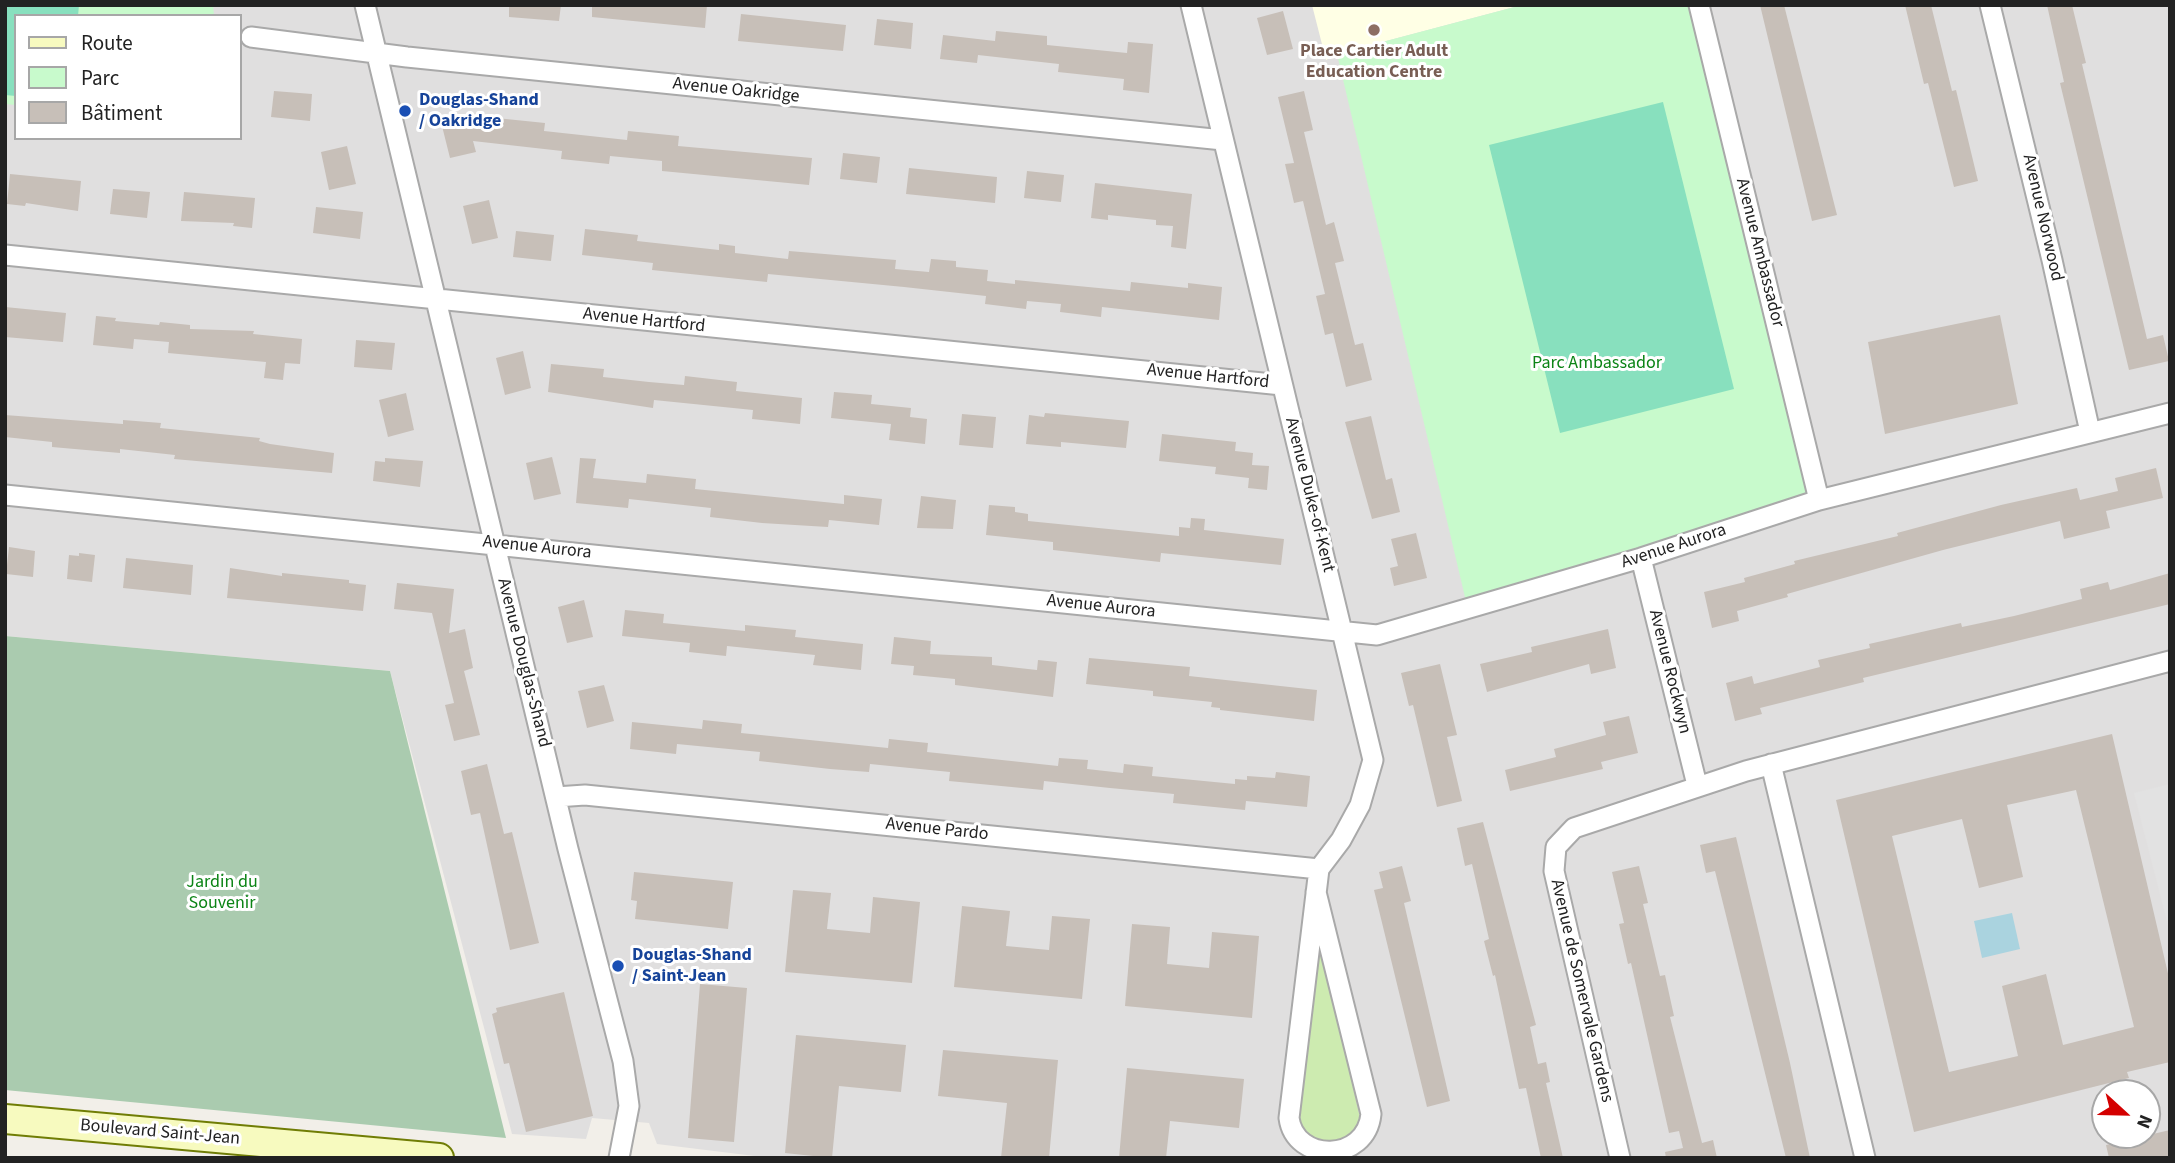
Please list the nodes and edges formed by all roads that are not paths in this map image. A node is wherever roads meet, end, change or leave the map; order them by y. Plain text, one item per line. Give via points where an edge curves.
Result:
1 (365, 5) edge
2 (1191, 5) edge
3 (1699, 5) edge
4 (1990, 5) edge
5 (251, 37) dead end
6 (376, 53) junction
7 (1223, 140) junction
8 (5, 255) edge
9 (435, 299) junction
10 (1282, 385) junction
11 (2170, 413) edge
12 (2090, 432) junction
13 (5, 495) edge
14 (1819, 500) junction
15 (494, 543) junction
16 (1641, 558) junction
17 (1344, 633) junction
18 (2170, 661) edge
19 (1771, 764) junction
20 (1697, 785) junction
21 (555, 797) junction
22 (1319, 869) junction
23 (1316, 892) junction
24 (5, 1119) edge
25 (439, 1158) edge
26 (619, 1158) edge
27 (1620, 1158) edge
28 (1865, 1158) edge

1 - 6 street, Avenue Douglas-Shand
2 - 7 street, Avenue Duke-of-Kent
3 - 14 street, Avenue Ambassador
4 - 12 street, Avenue Norwood
5 - 6 street, Avenue Oakridge
6 - 7 street, Avenue Oakridge
6 - 9 street, Avenue Douglas-Shand
7 - 10 street, Avenue Duke-of-Kent
8 - 9 street, Avenue Hartford
9 - 10 street, Avenue Hartford
9 - 15 street, Avenue Douglas-Shand
10 - 17 street, Avenue Duke-of-Kent
11 - 12 street, Avenue Aurora
12 - 14 street, Avenue Aurora
13 - 15 street, Avenue Aurora
14 - 16 street, Avenue Aurora
15 - 17 street, Avenue Aurora
15 - 21 street, Avenue Douglas-Shand
16 - 17 street, Avenue Aurora via 1377,635
16 - 20 street, Avenue Rockwyn
17 - 22 street, Avenue Duke-of-Kent via 1373,760 1360,805
18 - 19 street, Avenue de Somervale Gardens
19 - 20 street, Avenue de Somervale Gardens
19 - 28 street
20 - 27 street, Avenue de Somervale Gardens via 1574,828 1556,847 1554,871
21 - 22 street, Avenue Pardo via 585,795
21 - 26 street, Avenue Douglas-Shand via 626,1075 629,1106
22 - 23 street, Avenue Duke-of-Kent
23 - 23 street, Avenue Duke-of-Kent via 1289,1118 1303,1147 1316,1155 1337,1157 1359,1146 1371,1114
24 - 25 main road, Boulevard Saint-Jean

